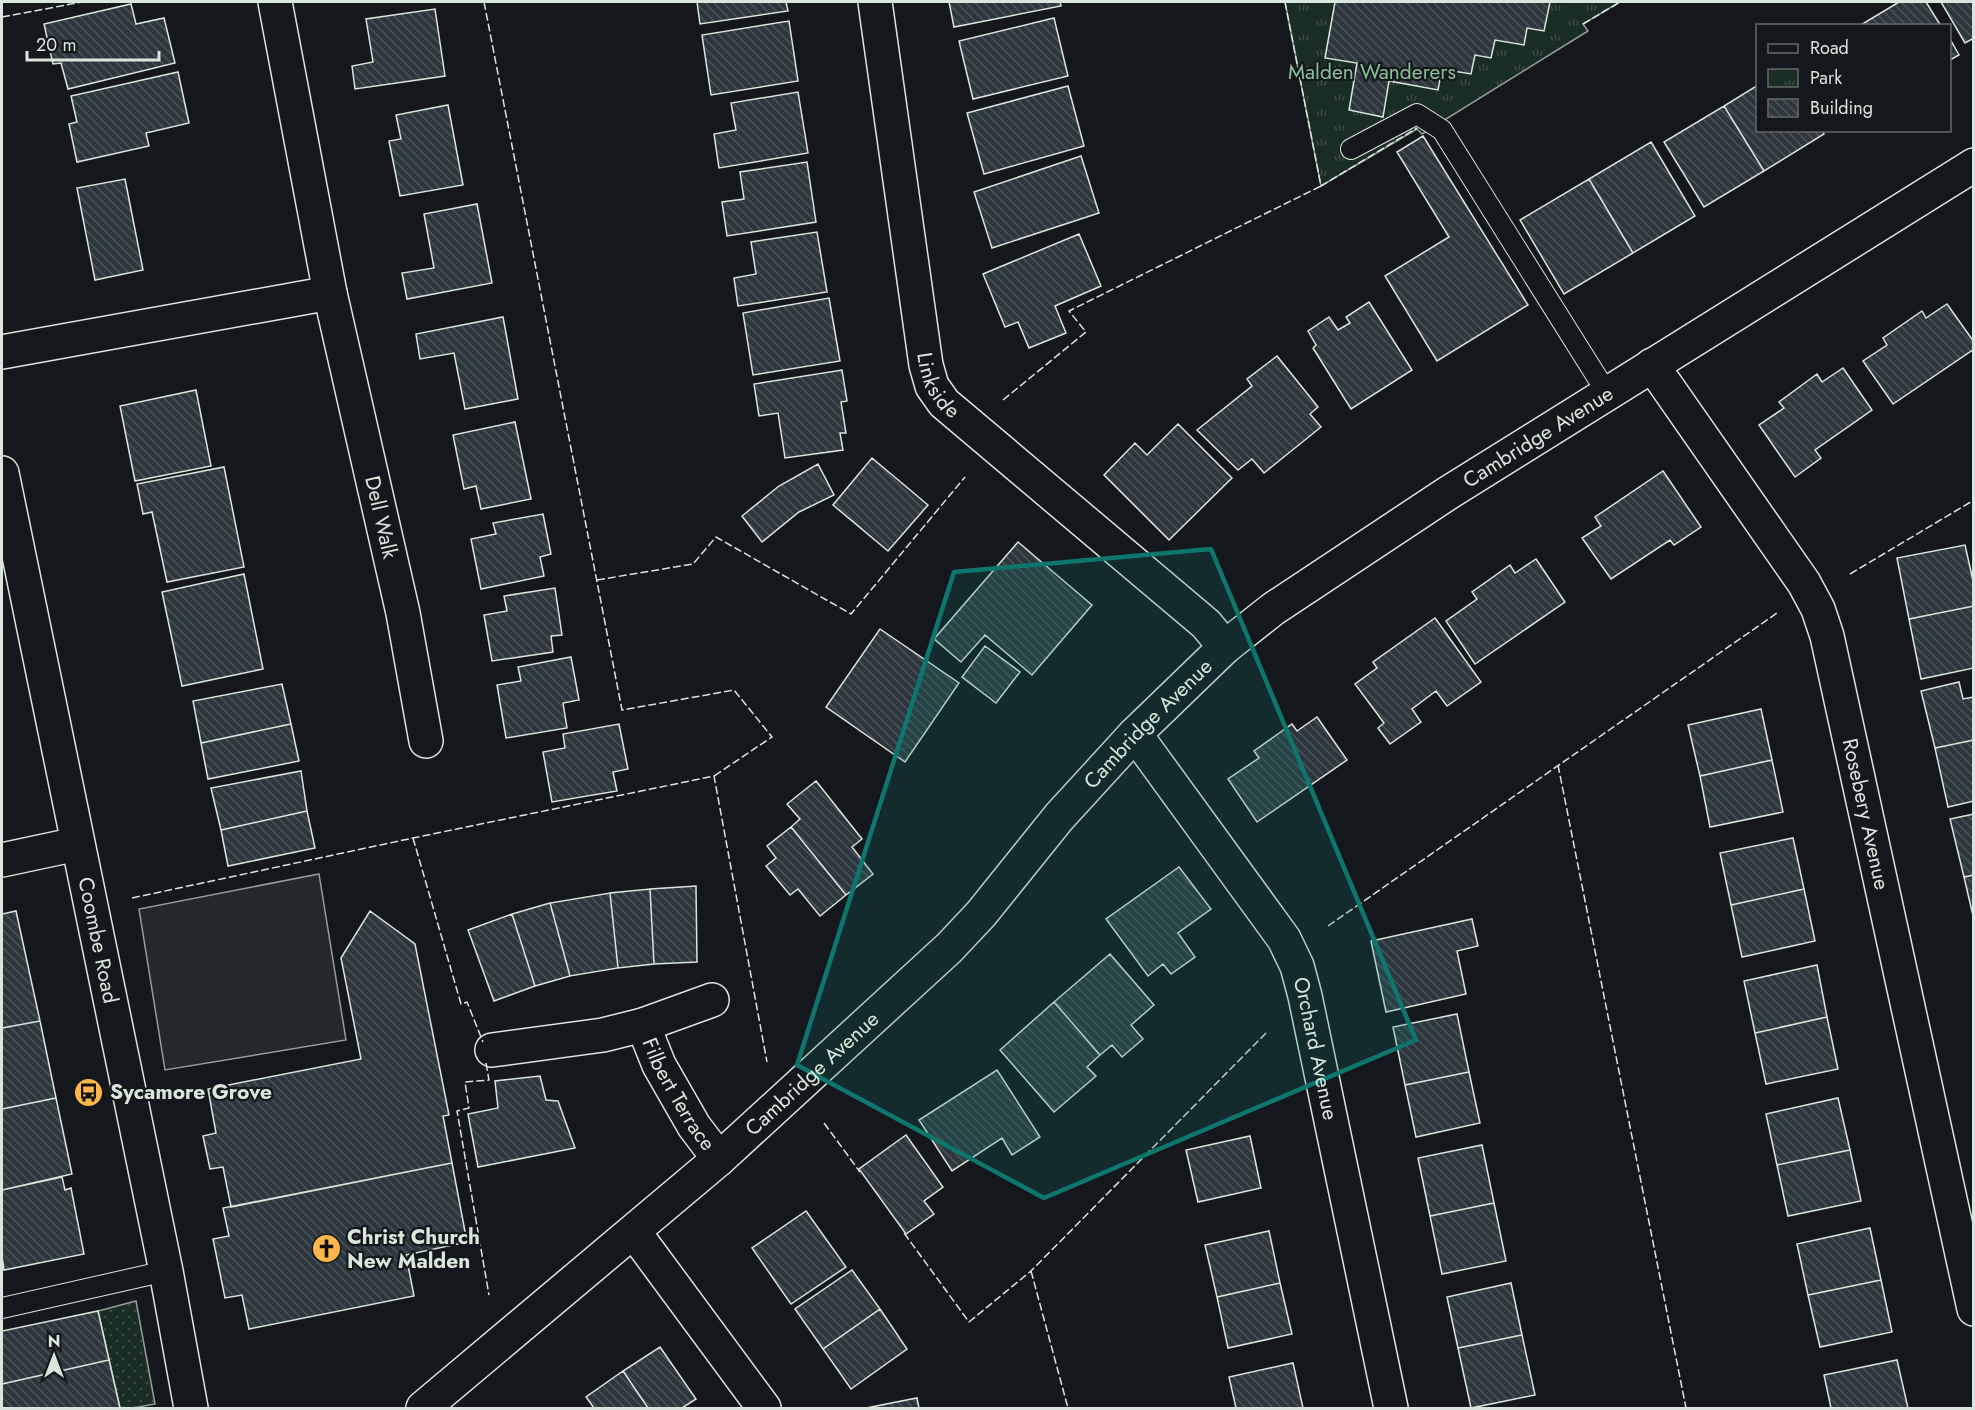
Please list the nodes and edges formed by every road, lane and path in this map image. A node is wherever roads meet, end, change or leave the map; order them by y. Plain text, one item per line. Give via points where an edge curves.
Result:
1 (275, 2) edge
2 (875, 2) edge
3 (1351, 149) dead end
4 (1974, 165) edge
5 (330, 293) junction
6 (2, 352) edge
7 (1652, 365) junction
8 (1607, 393) junction
9 (2, 473) edge
10 (1225, 647) junction
11 (1134, 734) junction
12 (426, 741) dead end
13 (77, 844) junction
14 (2, 860) edge
15 (712, 1000) dead end
16 (643, 1025) junction
17 (492, 1050) dead end
18 (719, 1159) junction
19 (634, 1232) junction
20 (166, 1271) junction
21 (2, 1308) edge
22 (1974, 1309) edge
23 (191, 1408) edge
24 (423, 1408) edge
25 (764, 1408) edge
26 (1390, 1408) edge

1 - 5 street, Dell Walk
2 - 10 street, Linkside via 932,386 944,403 1206,624
3 - 8 lane via 1418,114 1442,130
4 - 7 street, Cambridge Avenue
5 - 6 street
5 - 12 street, Dell Walk via 403,613
7 - 8 street, Cambridge Avenue
7 - 22 street, Rosebery Avenue via 1804,583 1818,609
8 - 10 street, Cambridge Avenue via 1273,609
9 - 13 street, Coombe Road
10 - 11 street, Cambridge Avenue
11 - 18 street, Cambridge Avenue via 949,948
11 - 26 street, Orchard Avenue via 1284,939 1297,966
13 - 14 street
13 - 20 street, Coombe Road
15 - 16 street, Filbert Terrace
16 - 17 street, Filbert Terrace via 603,1035
16 - 18 street, Filbert Terrace via 659,1065 694,1126
18 - 19 street, Cambridge Avenue
19 - 24 street, Cambridge Avenue
19 - 25 street
20 - 21 lane
20 - 23 street, Coombe Road

